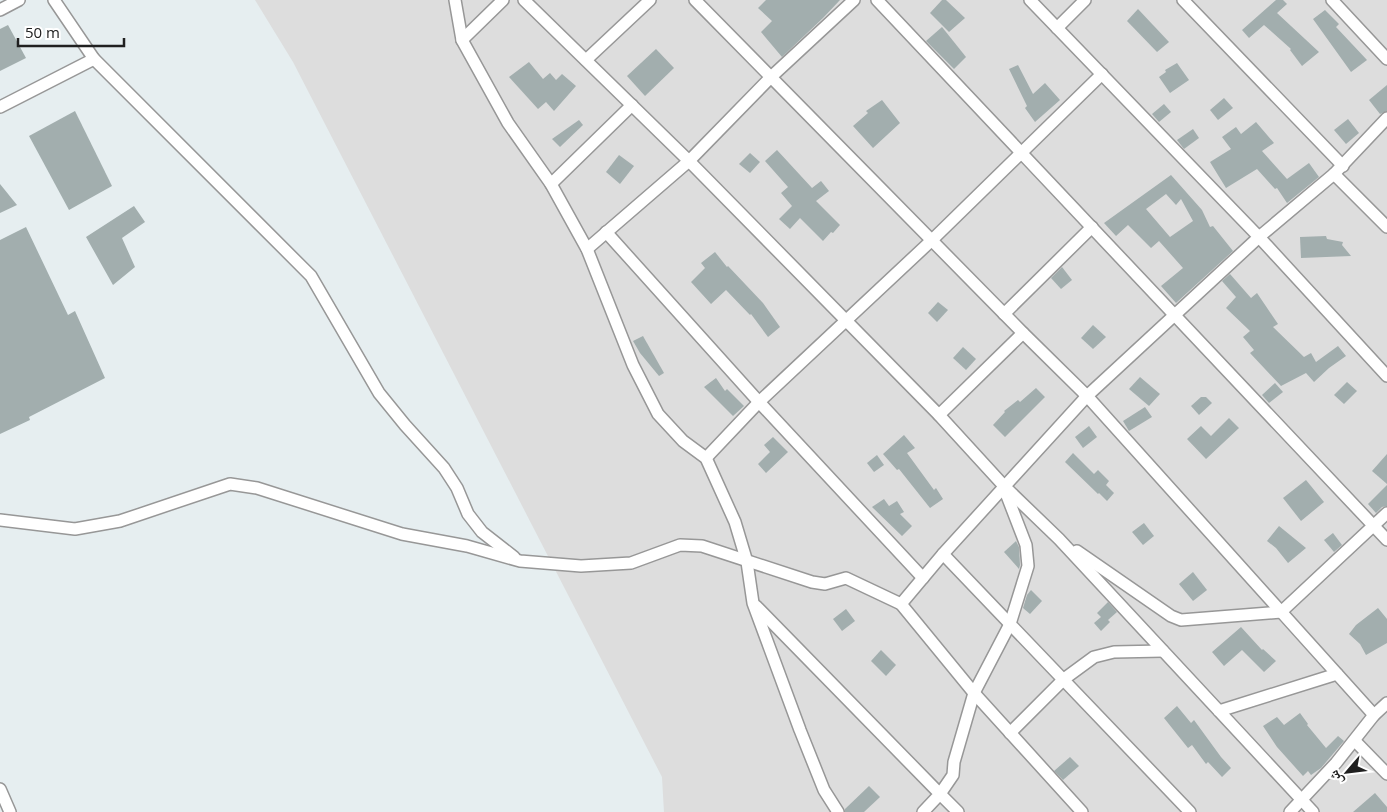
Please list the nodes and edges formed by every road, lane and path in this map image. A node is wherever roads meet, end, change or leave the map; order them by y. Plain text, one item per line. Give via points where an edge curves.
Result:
1 (19, 0) edge
2 (54, 0) edge
3 (455, 0) edge
4 (503, 0) edge
5 (524, 0) edge
6 (650, 0) edge
7 (695, 0) edge
8 (854, 0) edge
9 (877, 0) edge
10 (1030, 0) edge
11 (1085, 0) edge
12 (1183, 0) edge
13 (1332, 0) edge
14 (0, 10) edge
15 (1057, 28) junction
16 (462, 40) junction
17 (94, 59) junction
18 (1387, 59) edge
19 (586, 60) junction
20 (1102, 74) junction
21 (771, 77) junction
22 (632, 105) junction
23 (0, 108) edge
24 (1387, 118) edge
25 (1022, 152) junction
26 (689, 161) junction
27 (1343, 166) junction
28 (1334, 174) junction
29 (551, 184) junction
30 (1092, 227) junction
31 (1387, 227) edge
32 (606, 232) junction
33 (1259, 237) junction
34 (932, 240) junction
35 (587, 249) junction
36 (1004, 314) junction
37 (1175, 316) junction
38 (847, 321) junction
39 (1023, 333) junction
40 (1387, 376) edge
41 (1087, 396) junction
42 (759, 402) junction
43 (939, 415) junction
44 (706, 458) junction
45 (1004, 486) junction
46 (1387, 513) edge
47 (0, 520) edge
48 (1374, 526) junction
49 (1060, 539) junction
50 (1387, 540) edge
51 (943, 554) junction
52 (520, 561) junction
53 (747, 562) junction
54 (923, 578) junction
55 (753, 602) junction
56 (902, 604) junction
57 (1281, 612) junction
58 (1010, 624) junction
59 (1164, 651) junction
60 (1337, 674) junction
61 (1064, 679) junction
62 (974, 693) junction
63 (1387, 703) edge
64 (1219, 711) junction
65 (1374, 715) junction
66 (1010, 733) junction
67 (1355, 741) junction
68 (1387, 774) edge
69 (0, 790) edge
70 (940, 794) junction
71 (1302, 800) junction
72 (10, 812) edge
73 (838, 812) edge
74 (923, 812) edge
75 (958, 812) edge
76 (1082, 812) edge
77 (1190, 812) edge
78 (1290, 812) edge
79 (1313, 812) edge

1 - 14 street
2 - 17 street
3 - 16 street
4 - 16 street
5 - 19 street
6 - 19 street
7 - 21 street
8 - 21 street
9 - 25 street
10 - 15 street
11 - 15 street
12 - 27 street
13 - 18 street
15 - 20 street
16 - 29 street via 508,123
17 - 23 street
17 - 52 street via 311,276 379,393 444,468 468,514 482,532
19 - 22 street
20 - 25 street
20 - 33 street
21 - 26 street
21 - 34 street
22 - 26 street
22 - 29 street
24 - 27 street
25 - 30 street
25 - 34 street
26 - 32 street
26 - 38 street
27 - 28 street
28 - 31 street
28 - 33 street
29 - 35 street
30 - 36 street
30 - 37 street
32 - 35 street
32 - 42 street
33 - 37 street
33 - 40 street
34 - 36 street
34 - 38 street
35 - 44 street via 632,365 658,414
36 - 39 street
37 - 41 street
37 - 48 street
38 - 42 street
38 - 43 street
39 - 41 street
39 - 43 street
41 - 45 street
41 - 57 street
42 - 44 street
42 - 54 street
43 - 45 street
44 - 53 street via 736,522
45 - 49 street
45 - 51 street
45 - 58 street via 1026,545 1028,566
46 - 48 street
47 - 52 street via 75,529 120,521 230,484 258,488 402,534 467,546
48 - 50 street
48 - 57 street
49 - 57 street via 1171,616 1182,620
49 - 59 street
51 - 54 street
51 - 58 street
52 - 53 street via 581,566 631,563 680,545 702,546
53 - 55 street
53 - 56 street via 812,582 825,584 846,578
54 - 56 street
55 - 70 street
55 - 73 street via 824,790
56 - 62 street
57 - 60 street
58 - 61 street
58 - 62 street
59 - 61 street via 1114,652 1094,658
59 - 64 street
60 - 64 street
60 - 65 street
61 - 66 street
61 - 77 street
62 - 66 street
62 - 70 street via 953,775
63 - 65 street
64 - 71 street
65 - 67 street
66 - 76 street
67 - 68 street
67 - 71 street
69 - 72 street
70 - 74 street
70 - 75 street
71 - 78 street
71 - 79 street

